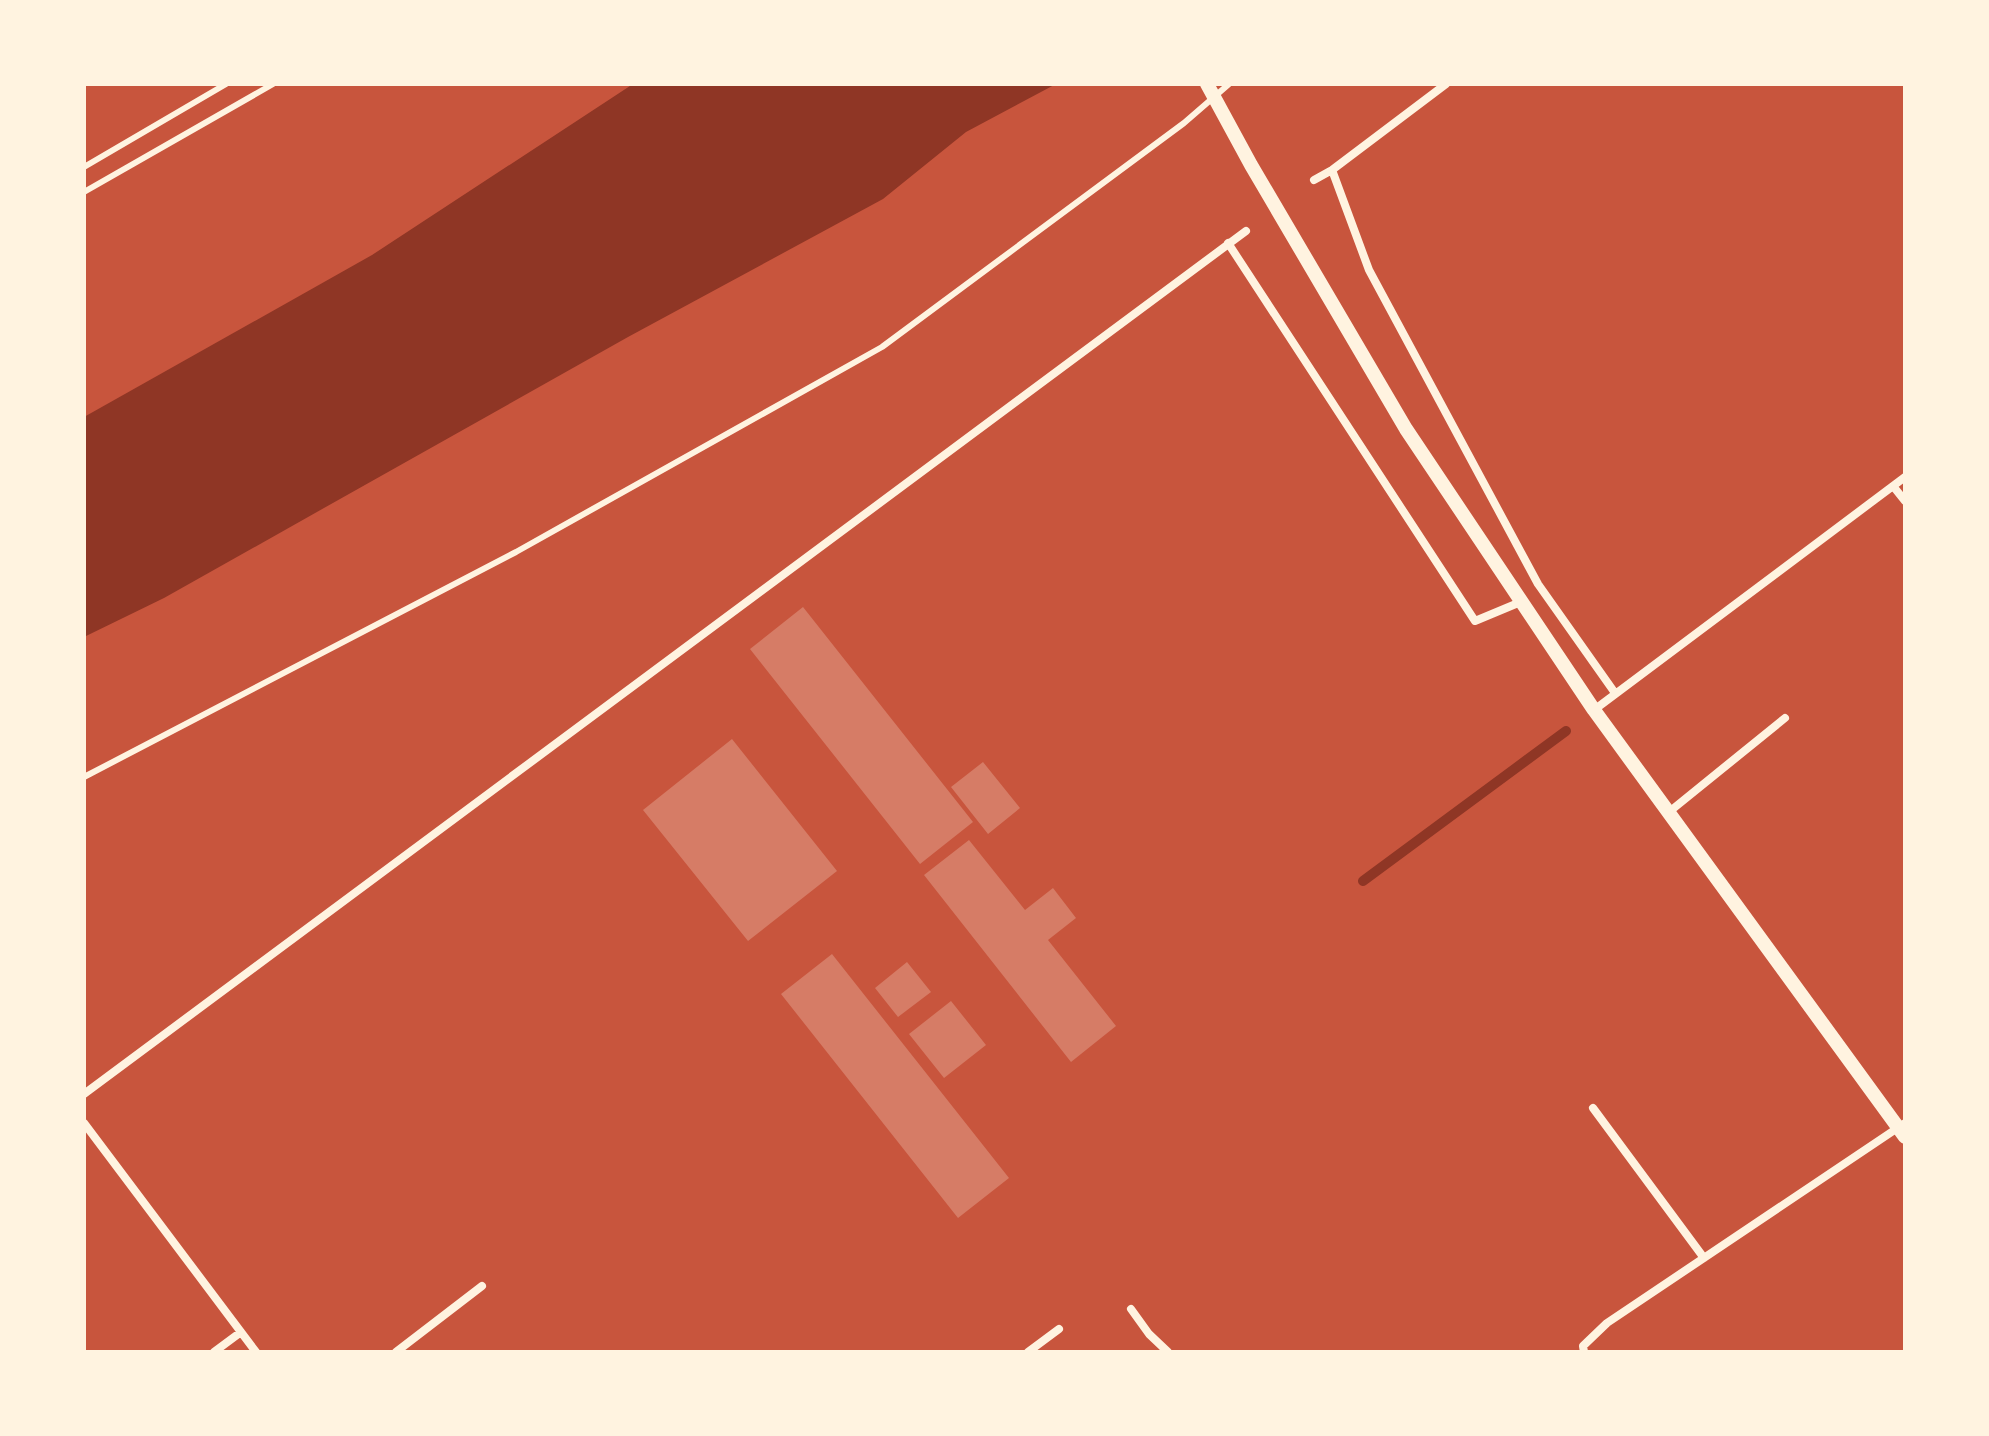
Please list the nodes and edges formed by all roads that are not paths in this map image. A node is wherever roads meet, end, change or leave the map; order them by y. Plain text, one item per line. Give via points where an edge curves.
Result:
1 (226, 84) edge
2 (273, 84) edge
3 (1207, 84) edge
4 (1229, 84) edge
5 (1446, 84) edge
6 (84, 167) edge
7 (1332, 170) junction
8 (1314, 180) dead end
9 (84, 192) edge
10 (1246, 231) dead end
11 (1228, 243) junction
12 (1905, 477) edge
13 (1893, 486) junction
14 (1905, 501) edge
15 (1523, 601) junction
16 (1615, 693) junction
17 (1594, 710) junction
18 (1785, 718) dead end
19 (84, 777) edge
20 (1669, 812) junction
21 (84, 1094) edge
22 (1593, 1108) dead end
23 (84, 1123) edge
24 (1903, 1129) edge
25 (1704, 1258) junction
26 (482, 1286) dead end
27 (1131, 1309) dead end
28 (1059, 1329) dead end
29 (241, 1332) junction
30 (214, 1352) edge
31 (256, 1352) edge
32 (396, 1352) edge
33 (1028, 1352) edge
34 (1168, 1352) edge
35 (1584, 1352) edge

1 - 6 lane
2 - 9 lane
3 - 15 street via 1406,429
4 - 19 lane via 882,347 516,552
5 - 7 street
7 - 8 street
7 - 16 street via 1369,270 1538,584
10 - 11 street
11 - 15 street via 1475,621
11 - 21 street
12 - 13 street
13 - 14 street
13 - 16 street
15 - 17 street
16 - 17 street
17 - 20 street
18 - 20 street
20 - 24 street
22 - 25 street
23 - 29 street
24 - 25 street
25 - 35 street via 1607,1323 1583,1346
26 - 32 street
27 - 34 street
28 - 33 street
29 - 30 street
29 - 31 street

